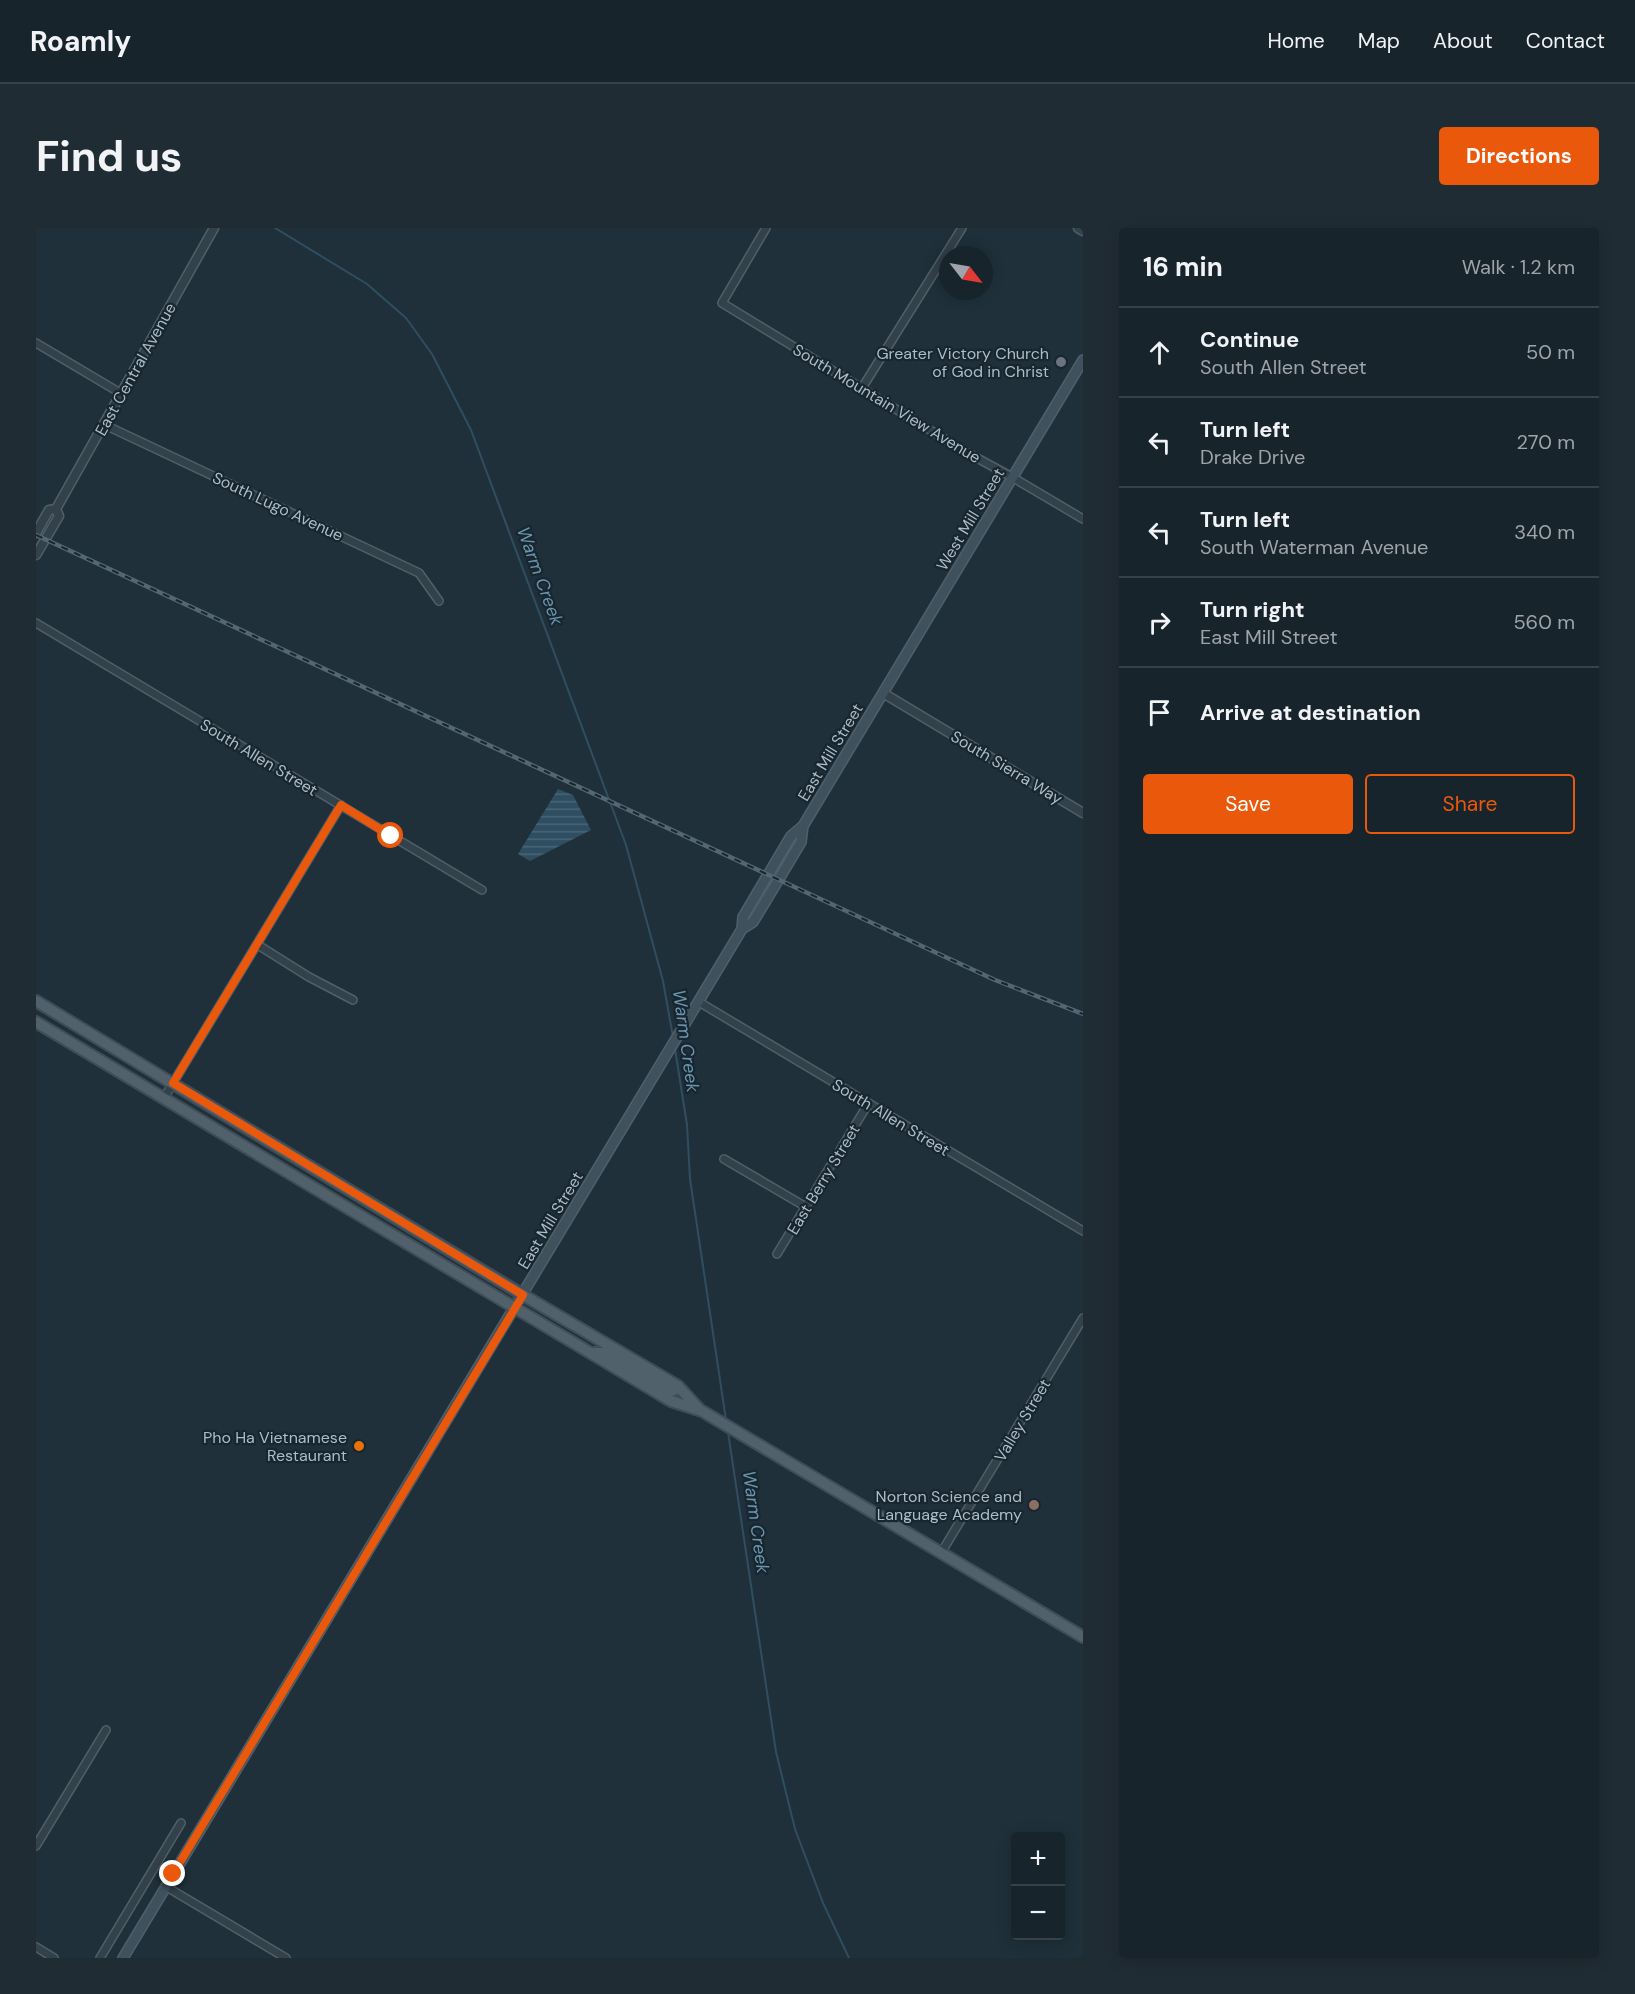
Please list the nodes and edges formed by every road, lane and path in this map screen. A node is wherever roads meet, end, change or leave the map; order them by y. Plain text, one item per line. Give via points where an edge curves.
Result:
1 (213, 228) edge
2 (766, 228) edge
3 (962, 228) edge
4 (1078, 228) edge
5 (1083, 231) edge
6 (36, 343) edge
7 (1083, 360) edge
8 (1079, 374) edge
9 (862, 388) junction
10 (122, 394) junction
11 (105, 424) junction
12 (1012, 477) junction
13 (56, 508) junction
14 (1083, 519) edge
15 (36, 533) edge
16 (36, 555) edge
17 (439, 601) dead end
18 (36, 623) edge
19 (884, 693) junction
20 (341, 805) junction
21 (1083, 813) edge
22 (482, 890) dead end
23 (258, 945) junction
24 (353, 1000) dead end
25 (36, 1001) edge
26 (699, 1002) junction
27 (36, 1022) edge
28 (173, 1083) junction
29 (164, 1098) junction
30 (868, 1104) junction
31 (724, 1159) dead end
32 (806, 1207) junction
33 (1083, 1232) edge
34 (777, 1254) dead end
35 (523, 1295) junction
36 (515, 1308) junction
37 (1083, 1318) edge
38 (591, 1353) junction
39 (678, 1386) junction
40 (702, 1411) junction
41 (941, 1553) junction
42 (1083, 1637) edge
43 (106, 1730) dead end
44 (181, 1823) dead end
45 (36, 1846) edge
46 (165, 1886) junction
47 (36, 1947) edge
48 (54, 1958) edge
49 (100, 1958) edge
50 (123, 1958) edge
51 (286, 1958) edge

1 - 10 street, East Central Avenue
2 - 9 street, South Mountain View Avenue via 722,303
3 - 9 street
4 - 5 street
6 - 10 street
7 - 8 main road, West Mill Street
8 - 12 main road, West Mill Street
9 - 12 street, South Mountain View Avenue
10 - 11 street, East Central Avenue
11 - 13 street, East Central Avenue
11 - 17 street, South Lugo Avenue via 419,573
12 - 14 street, South Mountain View Avenue
12 - 19 main road, West Mill Street
13 - 15 street, East Central Avenue via 49,510
13 - 16 street, East Central Avenue via 59,516
18 - 20 street, South Allen Street
19 - 21 street, South Sierra Way
19 - 26 main road, East Mill Street via 803,826 801,842
20 - 22 street, South Allen Street
20 - 23 street
23 - 24 street
23 - 28 street
25 - 28 main road
26 - 30 street, South Allen Street
26 - 35 main road, East Mill Street
27 - 29 main road
28 - 29 street
28 - 35 main road
29 - 36 main road
30 - 32 street, East Berry Street
30 - 33 street, South Allen Street
31 - 32 street
32 - 34 street, East Berry Street
35 - 36 main road, East Mill Street
35 - 39 main road
36 - 38 main road
36 - 46 main road, East Mill Street
37 - 41 street, Valley Street
38 - 39 main road via 607,1353 671,1391
38 - 40 main road via 671,1401
39 - 40 main road
40 - 41 main road
41 - 42 main road
43 - 45 street
44 - 49 street
46 - 50 main road, East Mill Street
46 - 51 street
47 - 48 street

